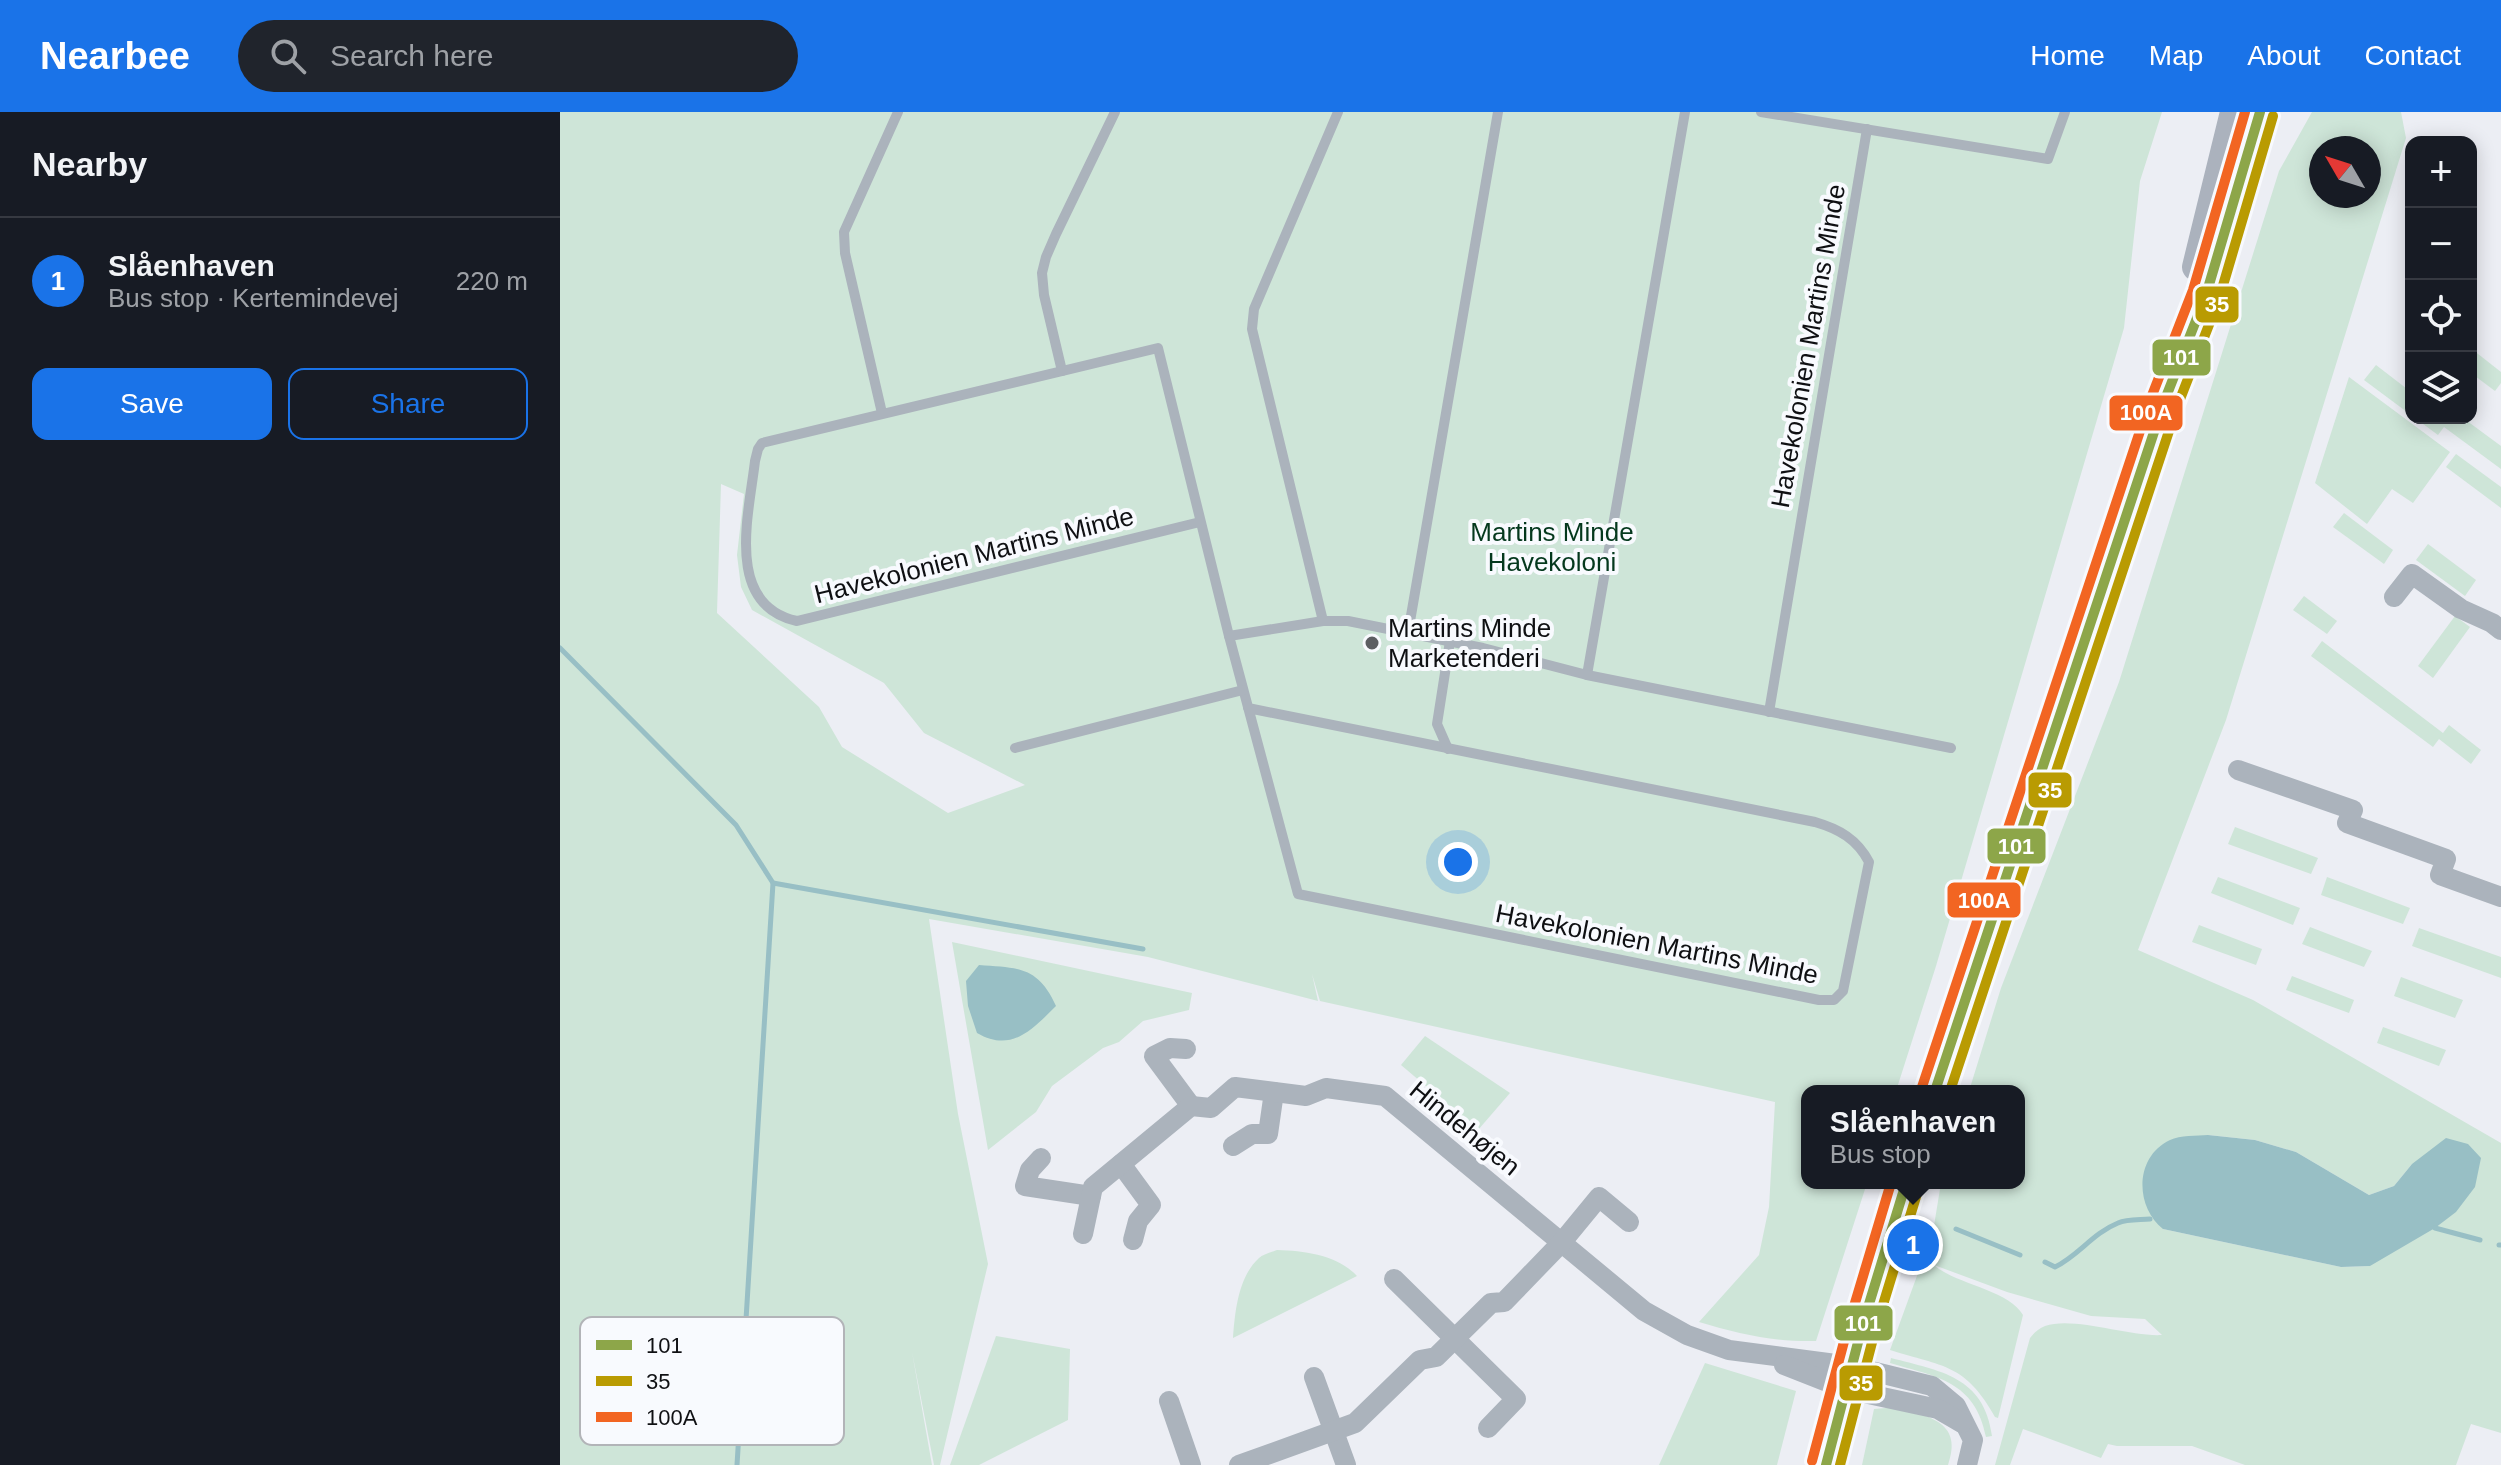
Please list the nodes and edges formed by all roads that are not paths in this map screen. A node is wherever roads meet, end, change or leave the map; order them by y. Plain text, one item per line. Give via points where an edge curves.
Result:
1 (898, 112) edge
2 (1115, 112) edge
3 (1338, 112) edge
4 (1498, 112) edge
5 (1685, 112) edge
6 (1761, 112) edge
7 (2065, 112) edge
8 (2234, 112) edge
9 (2260, 112) edge
10 (1867, 129) junction
11 (1062, 371) junction
12 (2164, 402) junction
13 (882, 413) junction
14 (1200, 522) junction
15 (2394, 597) dead end
16 (1323, 621) junction
17 (2501, 630) edge
18 (1408, 633) junction
19 (1229, 636) junction
20 (1450, 641) junction
21 (1587, 675) junction
22 (1243, 690) junction
23 (1248, 708) junction
24 (1769, 712) junction
25 (1015, 748) dead end
26 (1951, 748) dead end
27 (1448, 749) junction
28 (2238, 770) dead end
29 (2501, 897) edge
30 (1186, 1049) dead end
31 (1937, 1085) edge
32 (1274, 1092) junction
33 (1191, 1106) junction
34 (1233, 1146) dead end
35 (1041, 1158) dead end
36 (1121, 1164) junction
37 (1904, 1189) edge
38 (1091, 1196) junction
39 (1629, 1222) dead end
40 (1083, 1234) dead end
41 (1133, 1240) dead end
42 (1562, 1242) junction
43 (1394, 1279) dead end
44 (1455, 1339) junction
45 (1314, 1377) dead end
46 (1848, 1377) junction
47 (1169, 1401) dead end
48 (1488, 1428) dead end
49 (1334, 1432) junction
50 (1191, 1465) edge
51 (1239, 1465) edge
52 (1346, 1465) edge
53 (1826, 1465) edge
54 (1967, 1465) edge

1 - 13 lane via 844,232
2 - 11 lane via 1042,273
3 - 16 lane via 1254,309 1252,329
4 - 18 lane
5 - 21 lane
6 - 10 lane
7 - 10 lane via 2048,159
8 - 12 main road
9 - 12 main road via 2206,295
10 - 24 lane, Havekolonien Martins Minde
11 - 13 lane, Havekolonien Martins Minde
11 - 14 lane, Havekolonien Martins Minde via 1158,348
12 - 31 main road
13 - 14 lane, Havekolonien Martins Minde via 773,439 758,449 747,565 757,595 784,618 797,621
14 - 19 lane, Havekolonien Martins Minde
15 - 17 street via 2412,574
16 - 18 lane
16 - 19 lane
18 - 20 lane
19 - 22 lane, Havekolonien Martins Minde
20 - 21 lane
20 - 27 lane via 1437,724
21 - 24 lane
22 - 23 lane, Havekolonien Martins Minde
22 - 25 lane
23 - 27 lane, Havekolonien Martins Minde
23 - 27 lane, Havekolonien Martins Minde via 1298,894 1819,1000 1834,1000 1843,991 1869,862 1862,847 1838,829
24 - 26 lane
28 - 29 street via 2353,810 2347,823 2446,859 2440,875
30 - 33 street via 1170,1048 1154,1056
32 - 33 street, Hindehøjen via 1235,1087 1211,1108
32 - 34 street via 1268,1134 1252,1134
32 - 42 street, Hindehøjen via 1306,1096 1326,1088 1385,1096
33 - 36 street, Hindehøjen
35 - 38 street via 1025,1186
36 - 38 street, Hindehøjen via 1093,1187
36 - 41 street via 1151,1205 1138,1221
37 - 46 main road
38 - 40 street
39 - 42 street via 1599,1197
42 - 44 street via 1504,1302 1491,1303
42 - 46 street, Hindehøjen via 1644,1311 1687,1335
43 - 44 street
44 - 48 street via 1516,1399
44 - 49 street via 1436,1357 1420,1360 1355,1423
45 - 49 street
46 - 53 main road
46 - 54 street, Hindehøjen via 1932,1386 1956,1406 1973,1440
47 - 50 street
49 - 51 street
49 - 52 street

